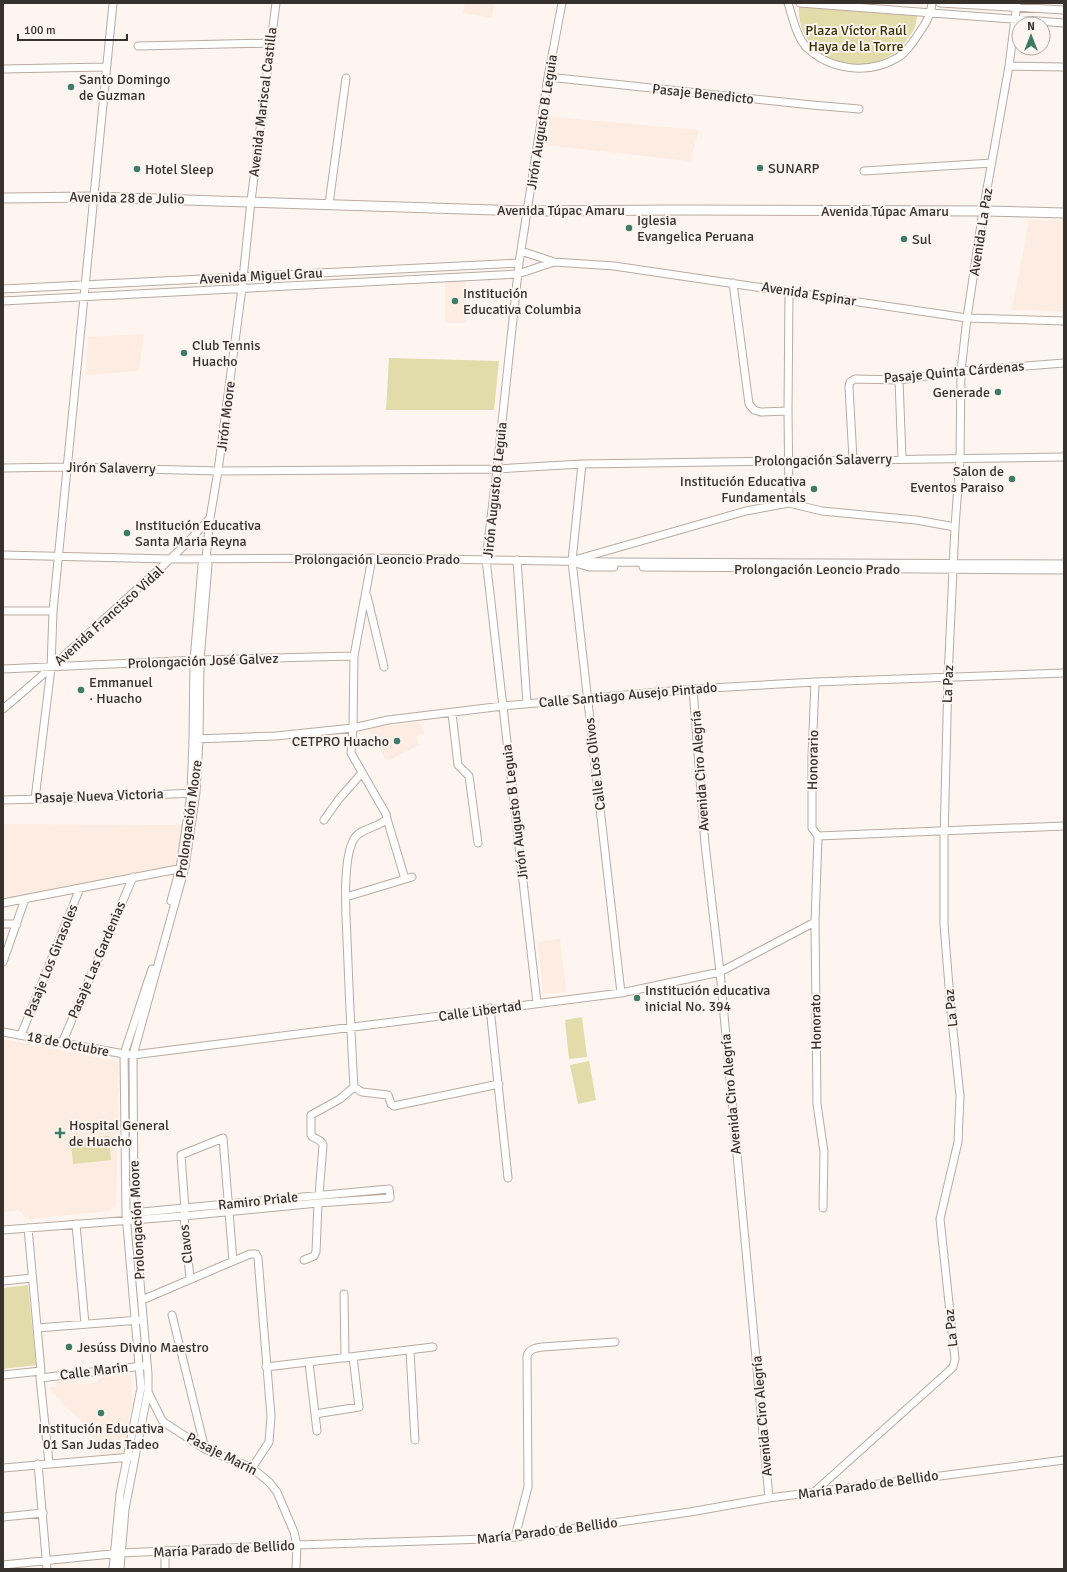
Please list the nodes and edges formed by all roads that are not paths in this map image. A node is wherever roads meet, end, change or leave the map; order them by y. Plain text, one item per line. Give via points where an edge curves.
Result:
1 (113, 3) edge
2 (276, 3) edge
3 (562, 3) edge
4 (788, 3) edge
5 (800, 3) edge
6 (910, 3) edge
7 (932, 3) edge
8 (940, 3) edge
9 (1017, 5) edge
10 (1064, 10) edge
11 (910, 12) junction
12 (931, 14) junction
13 (1015, 16) edge
14 (1011, 20) edge
15 (1051, 22) edge
16 (1064, 23) edge
17 (271, 43) junction
18 (1011, 43) edge
19 (138, 46) dead end
20 (1008, 66) junction
21 (106, 67) junction
22 (1064, 67) edge
23 (3, 69) edge
24 (548, 77) junction
25 (346, 78) dead end
26 (859, 109) dead end
27 (992, 163) junction
28 (864, 171) dead end
29 (94, 197) junction
30 (3, 198) edge
31 (251, 201) junction
32 (329, 204) junction
33 (527, 211) junction
34 (983, 211) junction
35 (1064, 213) edge
36 (521, 251) junction
37 (554, 262) junction
38 (519, 263) junction
39 (518, 274) junction
40 (243, 277) junction
41 (733, 283) junction
42 (86, 285) junction
43 (242, 288) junction
44 (3, 289) edge
45 (789, 292) junction
46 (85, 297) junction
47 (3, 301) edge
48 (967, 318) junction
49 (1064, 321) edge
50 (1064, 363) edge
51 (961, 371) junction
52 (899, 380) junction
53 (788, 411) junction
54 (1064, 457) edge
55 (902, 458) junction
56 (960, 458) junction
57 (854, 459) junction
58 (789, 460) junction
59 (582, 464) junction
60 (68, 467) junction
61 (3, 468) edge
62 (498, 469) junction
63 (218, 471) junction
64 (789, 503) junction
65 (210, 518) junction
66 (955, 527) junction
67 (3, 555) edge
68 (59, 556) junction
69 (372, 558) junction
70 (170, 559) junction
71 (206, 559) junction
72 (486, 559) junction
73 (517, 560) junction
74 (572, 561) junction
75 (1064, 564) edge
76 (954, 567) junction
77 (1064, 570) edge
78 (366, 592) junction
79 (3, 611) edge
80 (53, 611) junction
81 (354, 656) junction
82 (197, 661) junction
83 (384, 667) dead end
84 (51, 668) junction
85 (3, 669) edge
86 (1064, 673) edge
87 (948, 678) junction
88 (815, 682) junction
89 (693, 689) junction
90 (587, 698) junction
91 (527, 704) junction
92 (503, 706) junction
93 (3, 709) edge
94 (452, 713) junction
95 (353, 728) junction
96 (196, 739) junction
97 (362, 774) junction
98 (193, 793) junction
99 (36, 799) junction
100 (3, 800) edge
101 (387, 819) junction
102 (324, 820) dead end
103 (1064, 826) edge
104 (944, 830) junction
105 (818, 836) junction
106 (478, 843) dead end
107 (182, 868) junction
108 (132, 877) junction
109 (80, 888) junction
110 (346, 897) junction
111 (25, 899) junction
112 (3, 903) edge
113 (815, 922) junction
114 (3, 924) edge
115 (17, 924) junction
116 (3, 962) edge
117 (720, 972) junction
118 (621, 993) junction
119 (537, 1003) junction
120 (490, 1008) junction
121 (350, 1028) junction
122 (3, 1032) edge
123 (21, 1035) junction
124 (62, 1043) junction
125 (124, 1054) junction
126 (133, 1055) junction
127 (499, 1084) junction
128 (354, 1088) junction
129 (508, 1178) dead end
130 (319, 1195) junction
131 (318, 1202) junction
132 (229, 1208) junction
133 (824, 1208) dead end
134 (184, 1213) junction
135 (131, 1217) junction
136 (76, 1224) junction
137 (28, 1228) junction
138 (3, 1230) edge
139 (304, 1260) dead end
140 (233, 1261) junction
141 (32, 1278) junction
142 (190, 1279) junction
143 (3, 1281) edge
144 (344, 1294) dead end
145 (142, 1300) junction
146 (172, 1315) dead end
147 (140, 1320) junction
148 (86, 1324) junction
149 (37, 1328) junction
150 (615, 1342) dead end
151 (433, 1348) dead end
152 (410, 1351) junction
153 (349, 1358) junction
154 (309, 1363) junction
155 (143, 1366) junction
156 (266, 1367) junction
157 (41, 1374) junction
158 (3, 1375) edge
159 (145, 1390) junction
160 (315, 1414) junction
161 (317, 1431) dead end
162 (415, 1440) dead end
163 (205, 1449) junction
164 (131, 1457) junction
165 (1064, 1460) edge
166 (49, 1463) junction
167 (38, 1464) junction
168 (3, 1468) edge
169 (252, 1468) junction
170 (813, 1493) junction
171 (769, 1498) junction
172 (43, 1513) junction
173 (3, 1516) edge
174 (515, 1537) junction
175 (297, 1545) junction
176 (165, 1551) junction
177 (118, 1554) junction
178 (47, 1561) junction
179 (3, 1567) edge
180 (47, 1569) edge
181 (113, 1569) edge
182 (120, 1569) edge
183 (164, 1569) edge
184 (296, 1569) edge

1 - 21 street
2 - 17 street, Avenida Mariscal Castilla
3 - 24 street, Jirón Augusto B Leguia
4 - 12 street via 795,28 805,47 822,60 859,69 880,66 898,58 910,46
5 - 11 street
6 - 11 street
7 - 12 street
8 - 9 street
9 - 10 street
9 - 13 street, Avenida La Paz
11 - 12 street
12 - 14 street
15 - 16 street
17 - 19 street
17 - 31 street, Avenida Mariscal Castilla
18 - 20 street, Avenida La Paz
20 - 22 street
20 - 27 street, Avenida La Paz
21 - 23 street
21 - 29 street
24 - 26 street, Pasaje Benedicto
24 - 33 street, Jirón Augusto B Leguia
25 - 32 street
27 - 28 street
27 - 34 street, Avenida La Paz
29 - 30 main road, Avenida 28 de Julio
29 - 31 main road, Avenida 28 de Julio
29 - 42 street
31 - 32 main road, Avenida Túpac Amaru
31 - 40 street, Jirón Moore
32 - 33 main road, Avenida Túpac Amaru
33 - 34 main road, Avenida Túpac Amaru
33 - 36 street, Jirón Augusto B Leguia
34 - 35 main road, Avenida Túpac Amaru
34 - 48 street, Avenida La Paz
36 - 37 street, Avenida Espinar
36 - 38 street, Jirón Augusto B Leguia
37 - 39 street, Avenida Espinar
37 - 41 street, Avenida Espinar via 614,266
38 - 39 street, Jirón Augusto B Leguia
38 - 40 street, Avenida Miguel Grau
39 - 43 street, Avenida Miguel Grau
39 - 62 street, Jirón Augusto B Leguia
40 - 42 street, Avenida Miguel Grau
40 - 43 street, Jirón Moore
41 - 45 street, Avenida Espinar
41 - 53 street via 750,404 754,410 761,412
42 - 44 street, Avenida Miguel Grau
42 - 46 street
43 - 46 street, Avenida Miguel Grau
43 - 63 street, Jirón Moore
45 - 48 street, Avenida Espinar
45 - 53 street
46 - 47 street, Avenida Miguel Grau
46 - 60 street
48 - 49 street, Avenida Espinar
48 - 51 street, Avenida La Paz
50 - 51 street, Pasaje Quinta Cárdenas
51 - 52 street, Pasaje Quinta Cárdenas
51 - 56 street, Avenida La Paz
52 - 55 street
52 - 57 street, Pasaje Quinta Cárdenas via 854,379 850,382
53 - 58 street
54 - 56 street, Prolongación Salaverry
55 - 56 street, Prolongación Salaverry
55 - 57 street, Prolongación Salaverry
56 - 66 street, La Paz
57 - 58 street, Prolongación Salaverry
58 - 59 street, Prolongación Salaverry
58 - 64 street
59 - 62 street, Prolongación Salaverry
59 - 74 street, Calle Los Olivos
60 - 61 street, Jirón Salaverry
60 - 63 street, Jirón Salaverry
60 - 68 street
62 - 63 street, Jirón Salaverry
62 - 72 street, Jirón Augusto B Leguia
63 - 65 street, Jirón Moore
64 - 66 street, Prolongación Leoncio Prado via 822,511 916,520
64 - 74 street, Prolongación Leoncio Prado via 746,511
65 - 70 street, Avenida Francisco Vidal
65 - 71 street, Jirón Moore
66 - 76 street, La Paz
67 - 68 street, Prolongación Leoncio Prado
68 - 70 street, Prolongación Leoncio Prado
68 - 80 street
69 - 71 street, Prolongación Leoncio Prado
69 - 72 street, Prolongación Leoncio Prado
69 - 78 street
70 - 71 street, Prolongación Leoncio Prado
70 - 84 street, Avenida Francisco Vidal
71 - 82 street, Jirón Moore via 208,565
72 - 73 street, Prolongación Leoncio Prado
72 - 92 street, Jirón Augusto B Leguia
73 - 74 street, Prolongación Leoncio Prado
73 - 91 street
74 - 76 street, Prolongación Leoncio Prado
74 - 90 street, Calle Los Olivos
75 - 76 street, Prolongación Leoncio Prado
76 - 77 street, Prolongación Leoncio Prado
76 - 87 street, La Paz
78 - 81 street
78 - 83 street
79 - 80 street
80 - 84 street
81 - 82 street, Prolongación José Galvez
81 - 95 street
82 - 84 street, Prolongación José Galvez
82 - 96 street, Prolongación Moore
84 - 85 street, Prolongación José Galvez
84 - 93 street, Avenida Francisco Vidal
84 - 99 street
86 - 87 street, Calle Santiago Ausejo Pintado
87 - 88 street, Calle Santiago Ausejo Pintado
87 - 104 street, La Paz
88 - 89 street, Calle Santiago Ausejo Pintado
88 - 105 street, Honorario via 812,828
89 - 90 street, Calle Santiago Ausejo Pintado
89 - 117 street, Avenida Ciro Alegría via 705,844
90 - 91 street, Calle Santiago Ausejo Pintado
90 - 118 street, Calle Los Olivos
91 - 92 street, Calle Santiago Ausejo Pintado
92 - 94 street, Calle Santiago Ausejo Pintado
92 - 119 street, Jirón Augusto B Leguia
94 - 95 street, Calle Santiago Ausejo Pintado via 388,720
94 - 106 street via 458,765 469,776
95 - 96 street, Calle Santiago Ausejo Pintado via 276,736
95 - 97 street via 350,753
96 - 98 street, Prolongación Moore
97 - 101 street
97 - 102 street
98 - 99 street, Pasaje Nueva Victoria
98 - 107 street, Prolongación Moore
99 - 100 street, Pasaje Nueva Victoria
101 - 110 street via 353,839 348,858
101 - 110 street via 409,878
103 - 104 street
104 - 105 street
104 - 170 street, La Paz via 944,925 960,1096 958,1142 940,1219 955,1359 949,1371
105 - 113 street, Honorato
107 - 108 street
107 - 125 street, Prolongación Moore
107 - 126 street, Prolongación Moore
108 - 109 street
108 - 124 street, Pasaje Las Gardenias
109 - 111 street
109 - 123 street, Pasaje Los Girasoles
110 - 121 street
111 - 112 street
111 - 115 street
113 - 117 street, Calle Libertad
113 - 133 street, Honorato via 817,1104 824,1152
114 - 115 street
115 - 116 street
117 - 118 street, Calle Libertad
117 - 171 street, Avenida Ciro Alegría
118 - 119 street, Calle Libertad
119 - 120 street, Calle Libertad
120 - 121 street, Calle Libertad
120 - 127 street
121 - 126 street, Calle Libertad
121 - 128 street
122 - 123 street, 18 de Octubre
123 - 124 street, 18 de Octubre
124 - 125 street, 18 de Octubre
125 - 126 street, 18 de Octubre
125 - 135 street, Prolongación Moore
126 - 135 street, Prolongación Moore
127 - 128 street via 394,1106 390,1104 388,1095 362,1092
127 - 129 street
128 - 130 street via 311,1115 310,1135 323,1144
130 - 131 street, Ramiro Priale via 389,1189 390,1198
130 - 132 street, Ramiro Priale
131 - 132 street, Ramiro Priale
131 - 139 street via 316,1252 314,1256
132 - 134 street, Ramiro Priale
132 - 134 street, Clavos via 224,1138 180,1155
132 - 140 street
134 - 135 street, Ramiro Priale
134 - 142 street, Clavos
135 - 136 street, Ramiro Priale
135 - 145 street, Prolongación Moore
135 - 147 street, Prolongación Moore
136 - 137 street, Ramiro Priale
136 - 148 street
137 - 138 street, Ramiro Priale
137 - 141 street
140 - 142 street
140 - 156 street via 250,1254 256,1254 258,1258
141 - 143 street
141 - 149 street
142 - 145 street
144 - 153 street
145 - 147 street, Prolongación Moore
146 - 163 street
147 - 148 street
147 - 155 street, Prolongación Moore
148 - 149 street
149 - 157 street
150 - 174 street via 542,1347 528,1352 528,1487
151 - 152 street
152 - 153 street
152 - 162 street
153 - 154 street
153 - 160 street via 359,1407
154 - 156 street
154 - 160 street
155 - 157 street, Calle Marin
155 - 159 street, Prolongación Moore
156 - 169 street via 271,1416 270,1442
157 - 158 street, Calle Marin
157 - 166 street
159 - 163 street, Pasaje Marín via 162,1420
159 - 164 street, Prolongación Moore
160 - 161 street
163 - 169 street, Pasaje Marín
164 - 166 street
164 - 177 street, Prolongación Moore via 120,1494
165 - 170 street, María Parado de Bellido
166 - 167 street
167 - 168 street
167 - 172 street
169 - 175 street, Pasaje Marín via 270,1482 277,1492
170 - 171 street, María Parado de Bellido
171 - 174 street, María Parado de Bellido
172 - 173 street
172 - 178 street
174 - 175 street, María Parado de Bellido
175 - 176 street, María Parado de Bellido
175 - 184 street, Pasaje Marín
176 - 177 street, María Parado de Bellido
176 - 183 street
177 - 178 street, María Parado de Bellido
177 - 181 street, Prolongación Moore
177 - 182 street, Prolongación Moore
178 - 179 street, María Parado de Bellido
178 - 180 street

